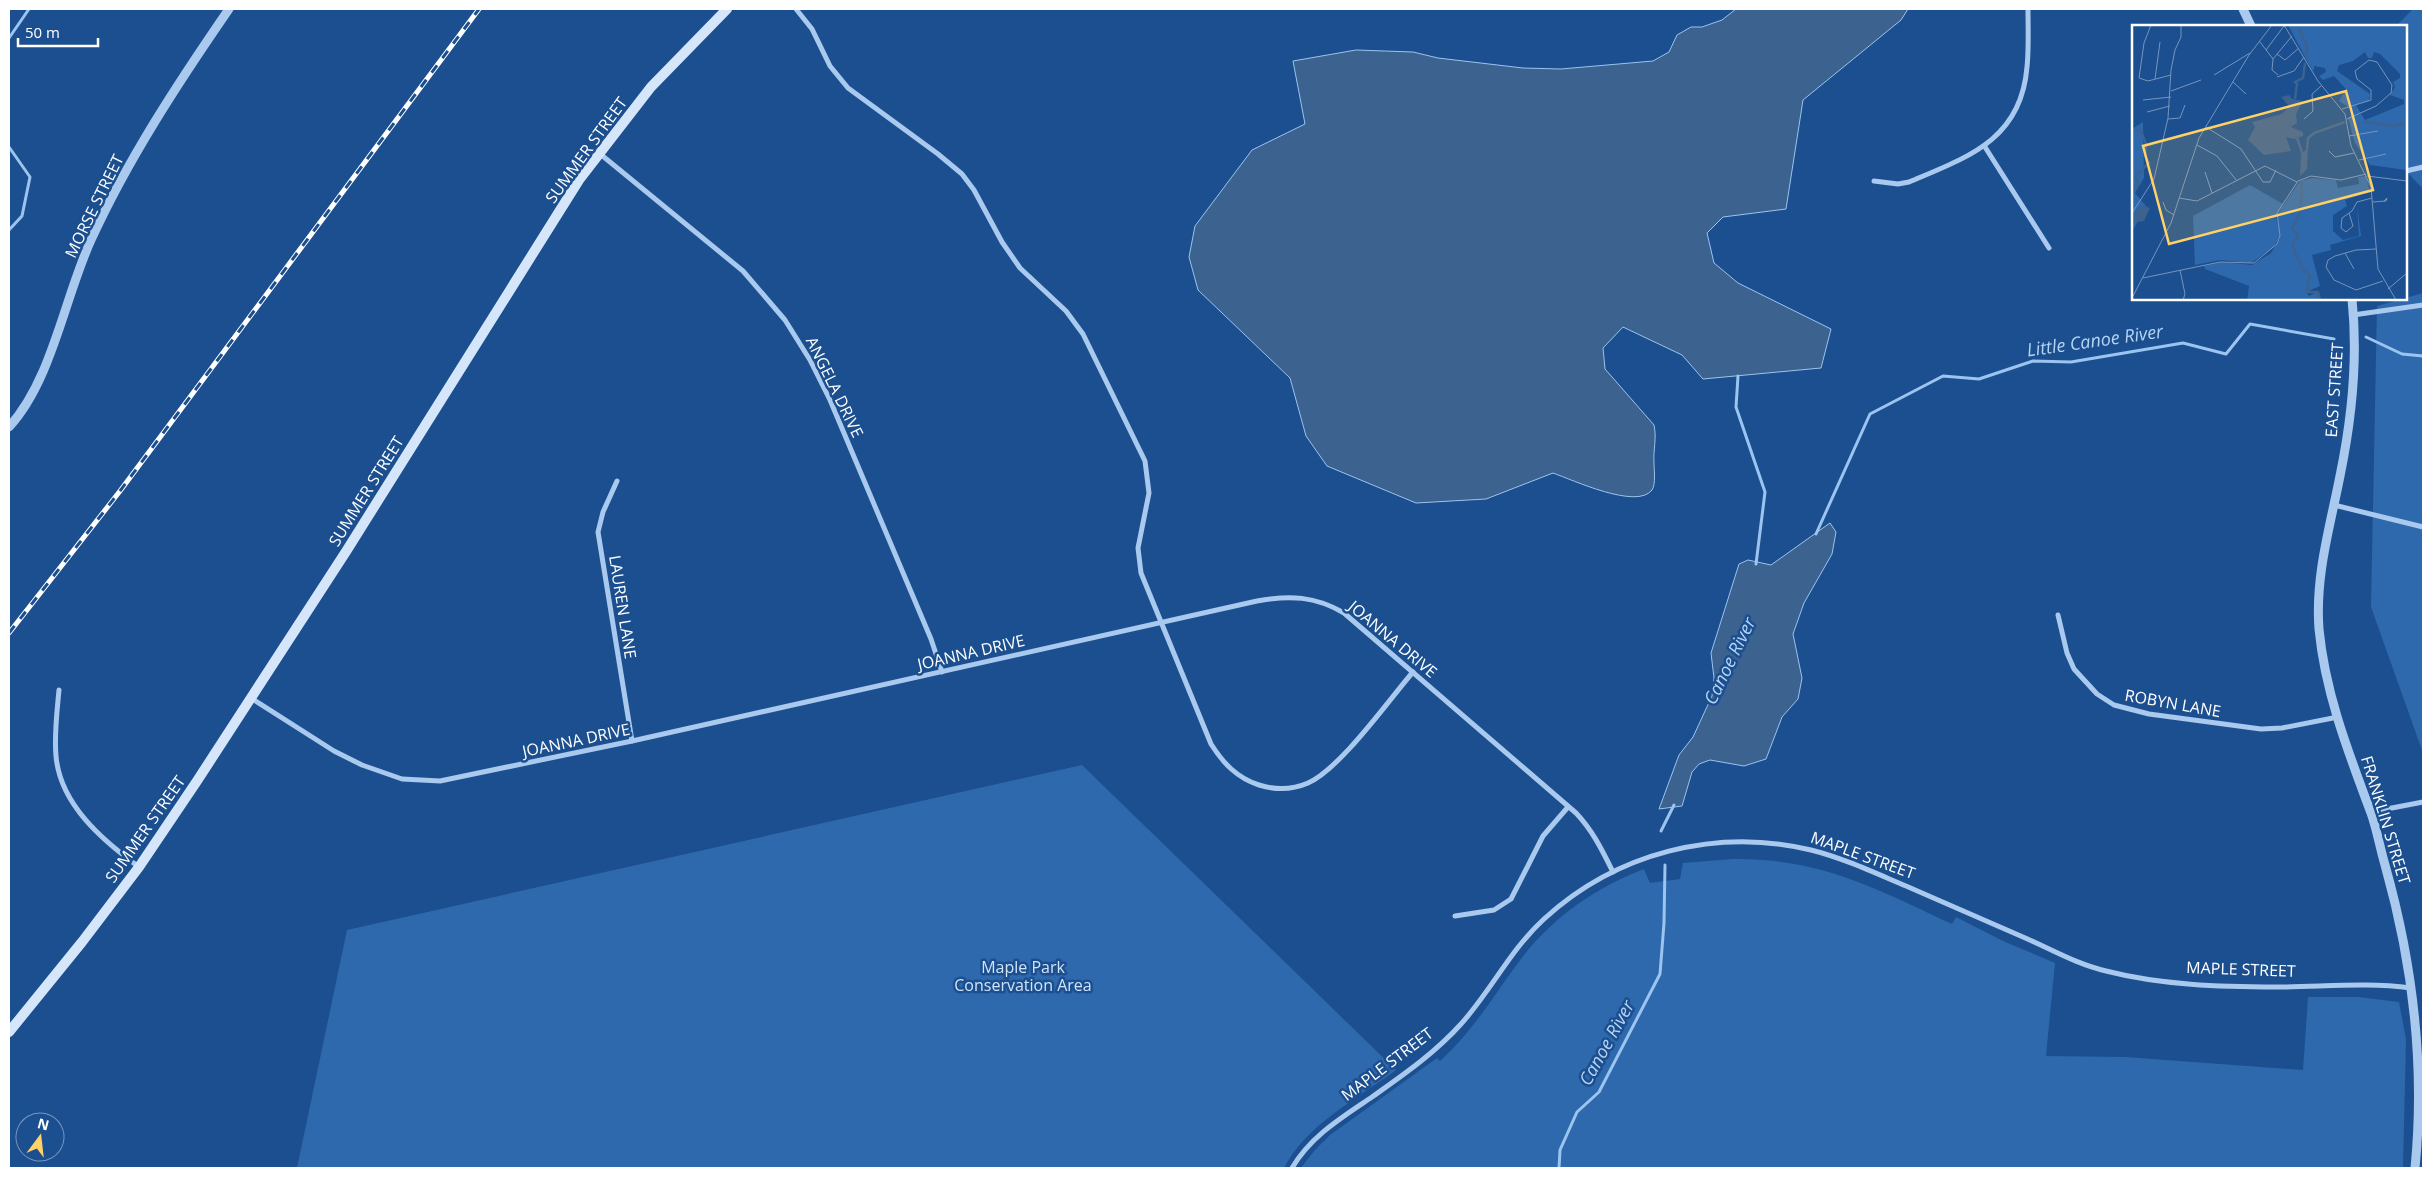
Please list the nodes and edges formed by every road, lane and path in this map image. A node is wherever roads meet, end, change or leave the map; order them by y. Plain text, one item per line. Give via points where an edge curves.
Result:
1 (229, 9) edge
2 (727, 9) edge
3 (796, 9) edge
4 (2028, 9) edge
5 (2243, 9) edge
6 (2251, 25) edge
7 (1985, 147) junction
8 (599, 153) junction
9 (2423, 167) edge
10 (2407, 171) edge
11 (1874, 181) dead end
12 (2049, 248) dead end
13 (2352, 300) edge
14 (2423, 305) edge
15 (2353, 315) junction
16 (9, 427) edge
17 (617, 480) dead end
18 (2338, 484) joint
19 (2333, 505) junction
20 (2423, 527) edge
21 (2058, 615) dead end
22 (1162, 623) junction
23 (942, 672) junction
24 (1413, 672) junction
25 (59, 690) dead end
26 (251, 698) junction
27 (2338, 717) junction
28 (632, 741) junction
29 (2423, 802) edge
30 (1568, 806) junction
31 (2370, 812) junction
32 (138, 867) junction
33 (1613, 872) junction
34 (1455, 916) dead end
35 (2411, 988) junction
36 (2413, 1006) junction
37 (2423, 1006) edge
38 (9, 1032) edge
39 (1292, 1168) edge
40 (2415, 1168) edge

1 - 16 street, MORSE STREET via 178,84 110,201 80,267 41,377
2 - 8 main road, SUMMER STREET via 650,87
3 - 22 street via 812,29 835,74 848,88 962,174 1020,268 1066,311 1083,334 1145,461 1148,493 1139,561 1146,589
4 - 7 street via 2027,69 2019,104 2007,126
5 - 6 street
7 - 11 street via 1906,184
7 - 12 street
8 - 23 street, ANGELA DRIVE via 742,270 772,303 798,340 830,400 931,638
8 - 26 main road, SUMMER STREET
9 - 10 street
13 - 15 street, EAST STREET
14 - 15 street
15 - 18 street, EAST STREET via 2353,383
17 - 28 street, LAUREN LANE via 598,532
18 - 19 street, FRANKLIN STREET
19 - 20 street
19 - 27 street, FRANKLIN STREET via 2322,557 2318,607 2326,673
21 - 27 street, ROBYN LANE via 2074,669 2097,694 2114,705 2149,714 2261,729
22 - 23 street, JOANNA DRIVE
22 - 24 street, JOANNA DRIVE via 1280,597 1307,598 1344,613
22 - 24 street via 1208,735 1222,760 1240,777 1267,787 1297,787 1317,778 1334,764
23 - 28 street, JOANNA DRIVE
24 - 30 street, JOANNA DRIVE
25 - 32 street via 55,725 59,772 86,821
26 - 28 street, JOANNA DRIVE via 350,760 389,775 414,780 454,779
26 - 32 main road, SUMMER STREET
27 - 31 street, FRANKLIN STREET
29 - 31 street
30 - 33 street, JOANNA DRIVE via 1589,827
30 - 34 street via 1543,836 1511,899 1494,910
31 - 35 street, FRANKLIN STREET via 2396,902
32 - 38 main road, SUMMER STREET
33 - 35 street, MAPLE STREET via 1643,858 1702,844 1743,841 1787,845 1814,851 1877,874 2081,964 2111,972 2156,981 2225,986 2373,984
33 - 39 street, MAPLE STREET via 1573,895 1542,920 1516,948 1460,1025 1412,1068 1321,1132
35 - 36 street, FRANKLIN STREET
36 - 37 street
36 - 40 street, FRANKLIN STREET via 2418,1069

